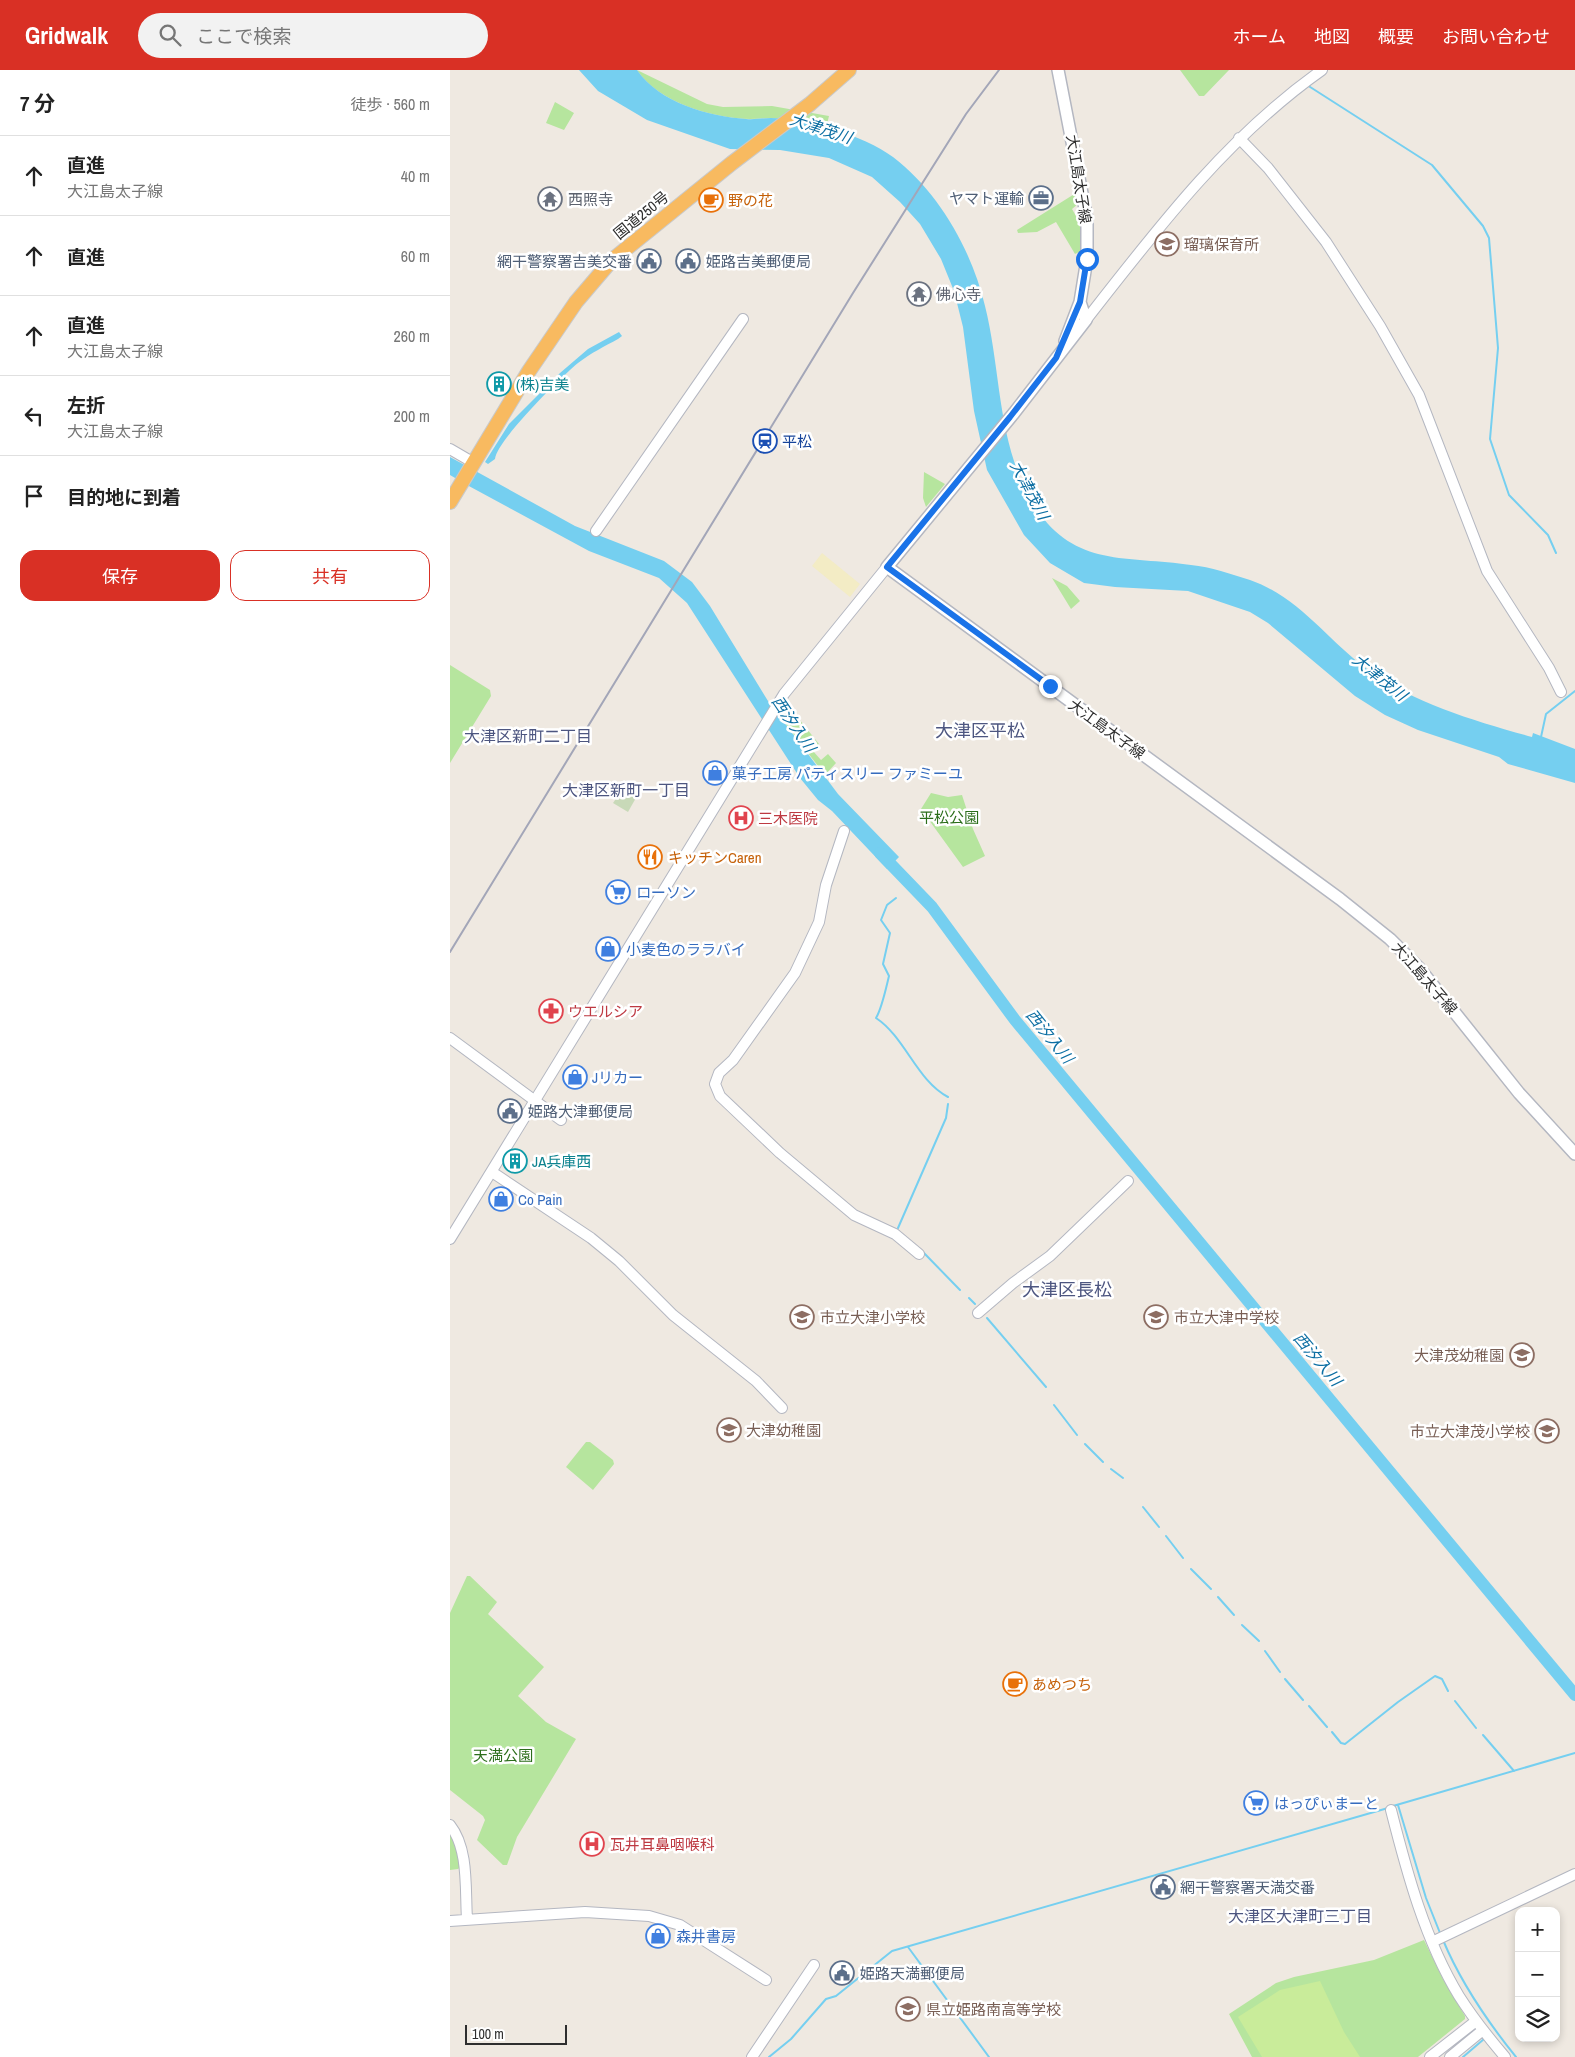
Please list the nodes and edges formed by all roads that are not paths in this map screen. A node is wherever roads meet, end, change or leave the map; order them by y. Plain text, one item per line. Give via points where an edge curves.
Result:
1 (849, 70) edge
2 (1058, 70) edge
3 (1322, 70) edge
4 (1239, 138) junction
5 (1080, 302) junction
6 (744, 319) dead end
7 (1086, 320) junction
8 (1056, 358) junction
9 (450, 449) edge
10 (474, 463) junction
11 (450, 502) edge
12 (596, 531) dead end
13 (887, 567) junction
14 (1560, 692) dead end
15 (844, 831) dead end
16 (450, 1038) edge
17 (534, 1100) junction
18 (561, 1120) dead end
19 (1575, 1154) edge
20 (492, 1172) junction
21 (1128, 1181) dead end
22 (450, 1238) edge
23 (919, 1254) dead end
24 (978, 1313) dead end
25 (782, 1408) dead end
26 (1391, 1810) dead end
27 (450, 1825) edge
28 (1575, 1874) edge
29 (467, 1919) junction
30 (450, 1921) edge
31 (1432, 1942) junction
32 (814, 1965) dead end
33 (766, 1980) dead end
34 (1476, 2021) junction
35 (1483, 2030) junction
36 (752, 2057) edge
37 (1430, 2057) edge
38 (1450, 2057) edge
39 (1504, 2057) edge

1 - 10 highway, 国道250号 via 611,261 576,302 529,371
2 - 5 main road, 大江島太子線 via 1087,219 1087,259
3 - 4 street
4 - 7 street via 1190,191
4 - 14 street via 1268,168 1326,242 1385,335 1419,395 1487,571 1549,668
5 - 7 main road, 大江島太子線
5 - 8 main road
6 - 12 street
7 - 8 main road
8 - 13 main road
9 - 10 street
10 - 11 highway, 国道250号
13 - 17 street via 777,706
13 - 19 main road, 大江島太子線 via 1390,939 1420,969 1519,1093
15 - 23 street via 826,885 819,922 795,973 733,1060 719,1073 715,1084 720,1096 798,1169 854,1215 898,1236
16 - 17 street
17 - 18 street
17 - 20 street
20 - 22 street
20 - 25 street via 591,1238 673,1315 756,1381
21 - 24 street via 1050,1256
26 - 31 street
27 - 29 street via 462,1850
28 - 31 street
29 - 30 street
29 - 33 street via 585,1912 649,1916 680,1925
31 - 34 street via 1458,1995
32 - 36 street
34 - 35 street
34 - 37 street
35 - 38 street
35 - 39 street

